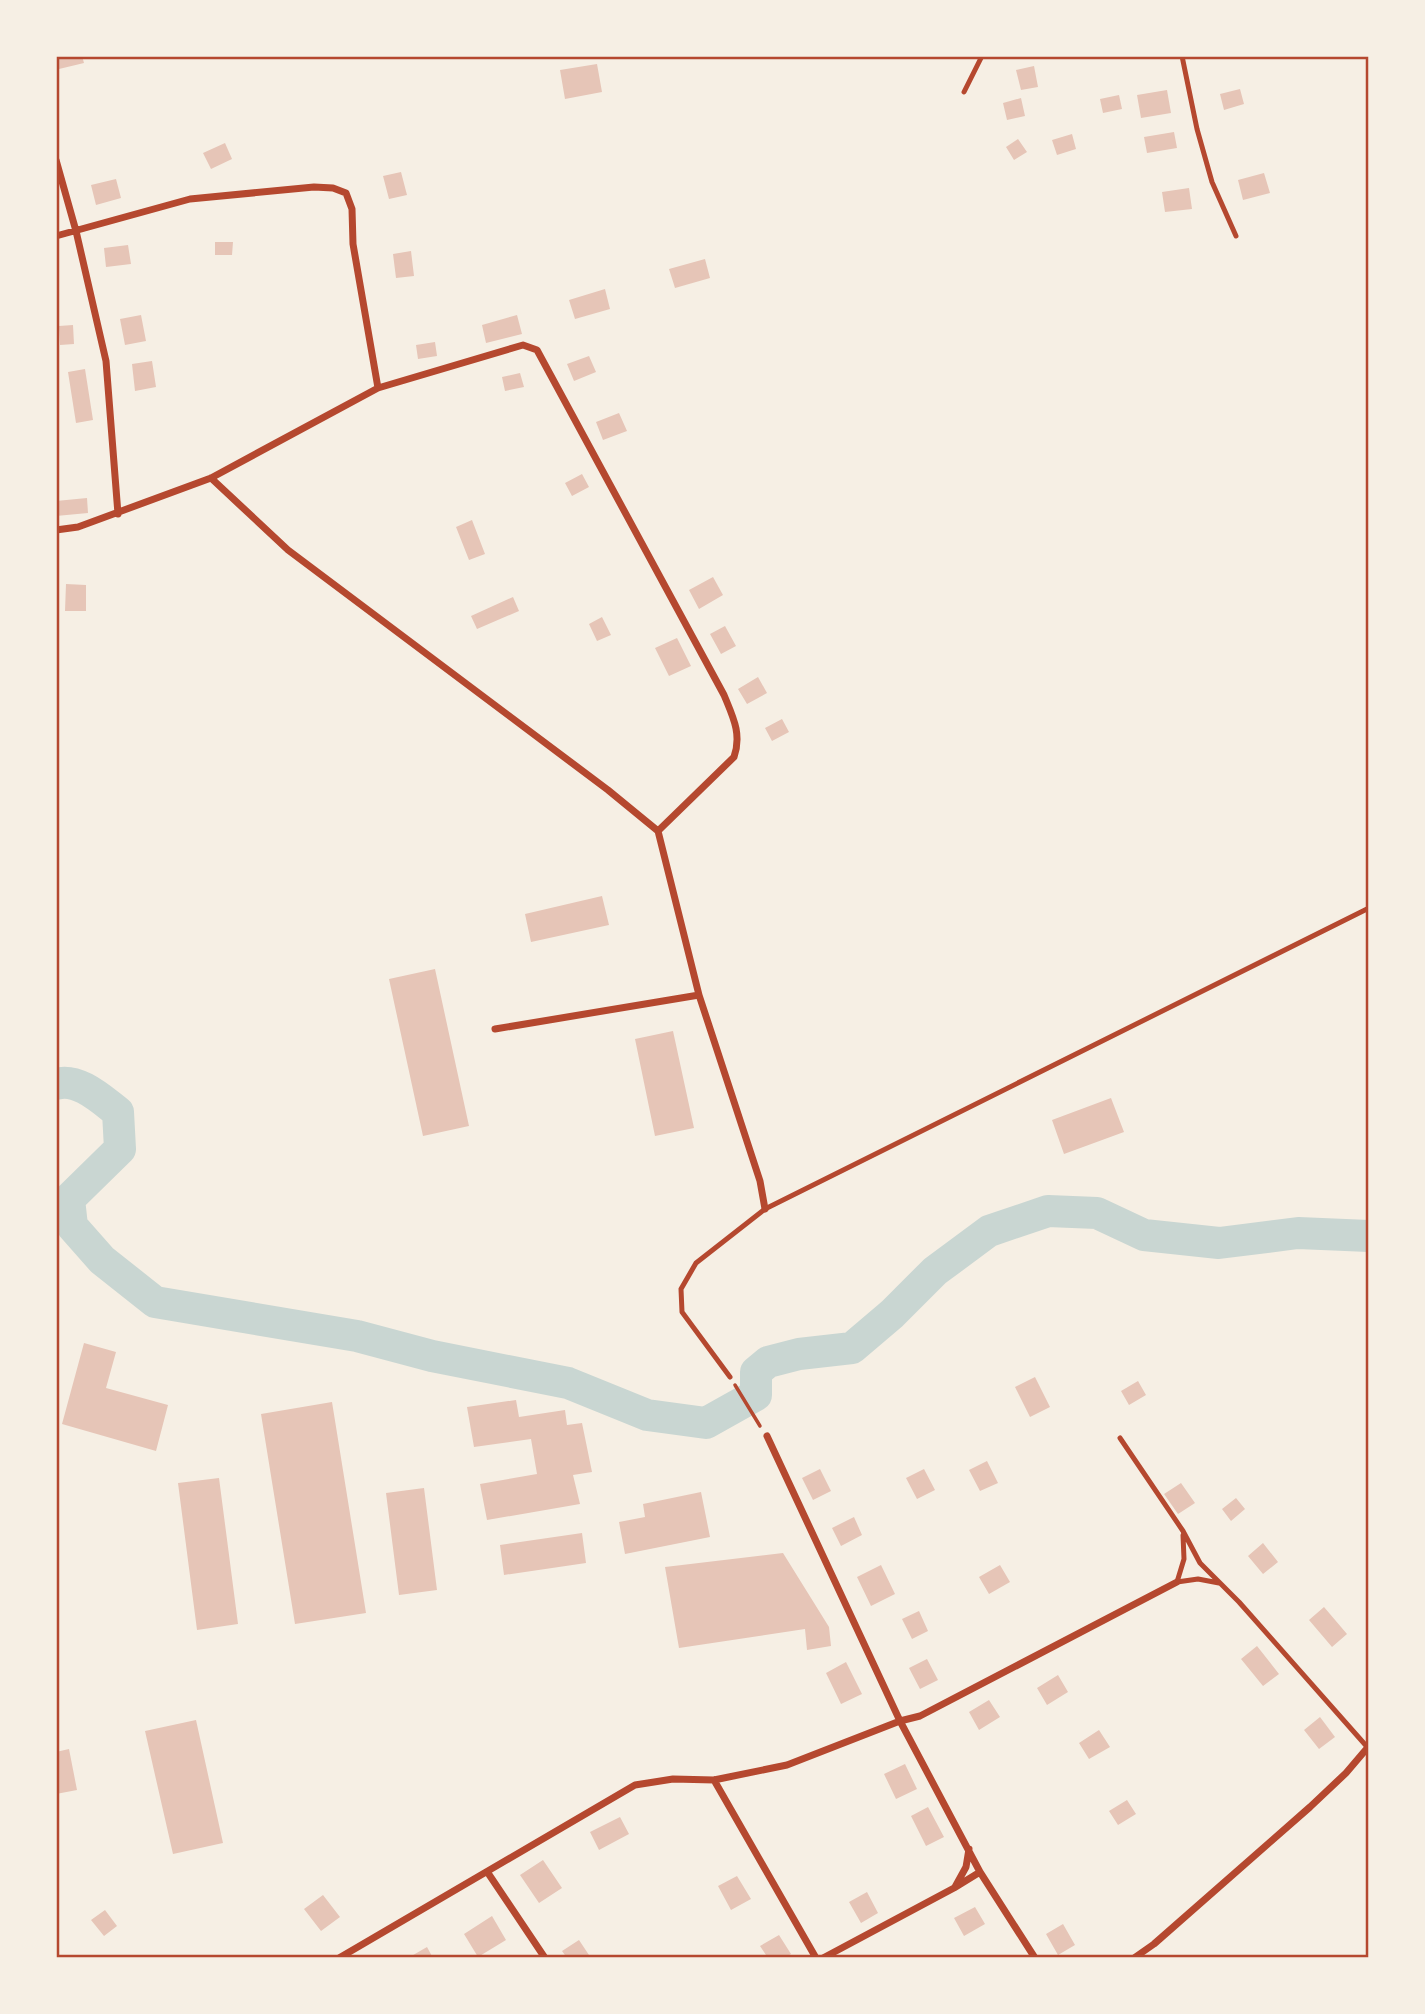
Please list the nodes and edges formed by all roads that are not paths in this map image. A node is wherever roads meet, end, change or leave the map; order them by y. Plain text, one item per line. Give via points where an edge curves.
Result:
1 (982, 56) edge
2 (1182, 56) edge
3 (964, 92) dead end
4 (56, 160) edge
5 (76, 231) junction
6 (56, 236) edge
7 (1237, 236) dead end
8 (378, 388) junction
9 (211, 478) junction
10 (118, 514) junction
11 (56, 530) edge
12 (658, 831) junction
13 (1369, 908) edge
14 (699, 995) junction
15 (495, 1029) dead end
16 (765, 1209) junction
17 (730, 1377) road end
18 (767, 1436) road end
19 (1120, 1438) dead end
20 (1183, 1531) junction
21 (1177, 1582) junction
22 (1220, 1583) junction
23 (900, 1720) junction
24 (1369, 1748) edge
25 (714, 1780) junction
26 (969, 1848) junction
27 (980, 1872) junction
28 (488, 1873) junction
29 (954, 1888) junction
30 (339, 1958) edge
31 (545, 1958) edge
32 (816, 1958) edge
33 (823, 1958) edge
34 (1035, 1958) edge
35 (1134, 1958) edge

1 - 3 lane
2 - 7 lane via 1212,182
4 - 5 street
5 - 6 street
5 - 8 street via 190,199 314,187 346,193
5 - 10 street via 106,361
8 - 9 street
8 - 12 street via 523,345 537,350 737,726 739,743 734,757
9 - 10 street
9 - 12 street via 288,550
10 - 11 street
12 - 14 street
13 - 16 lane
14 - 15 street
14 - 16 street
16 - 17 lane via 695,1263 681,1289 682,1312
18 - 23 street
19 - 20 lane
20 - 21 lane via 1184,1559
20 - 22 lane via 1200,1563
21 - 22 lane
21 - 23 street via 920,1716
22 - 24 lane
23 - 25 street via 787,1765
23 - 26 street
24 - 35 street via 1310,1807
25 - 28 street via 673,1779 635,1785
25 - 32 street
26 - 27 street
26 - 29 street via 966,1867
27 - 29 street
27 - 34 street
28 - 30 street
28 - 31 street
29 - 33 street

